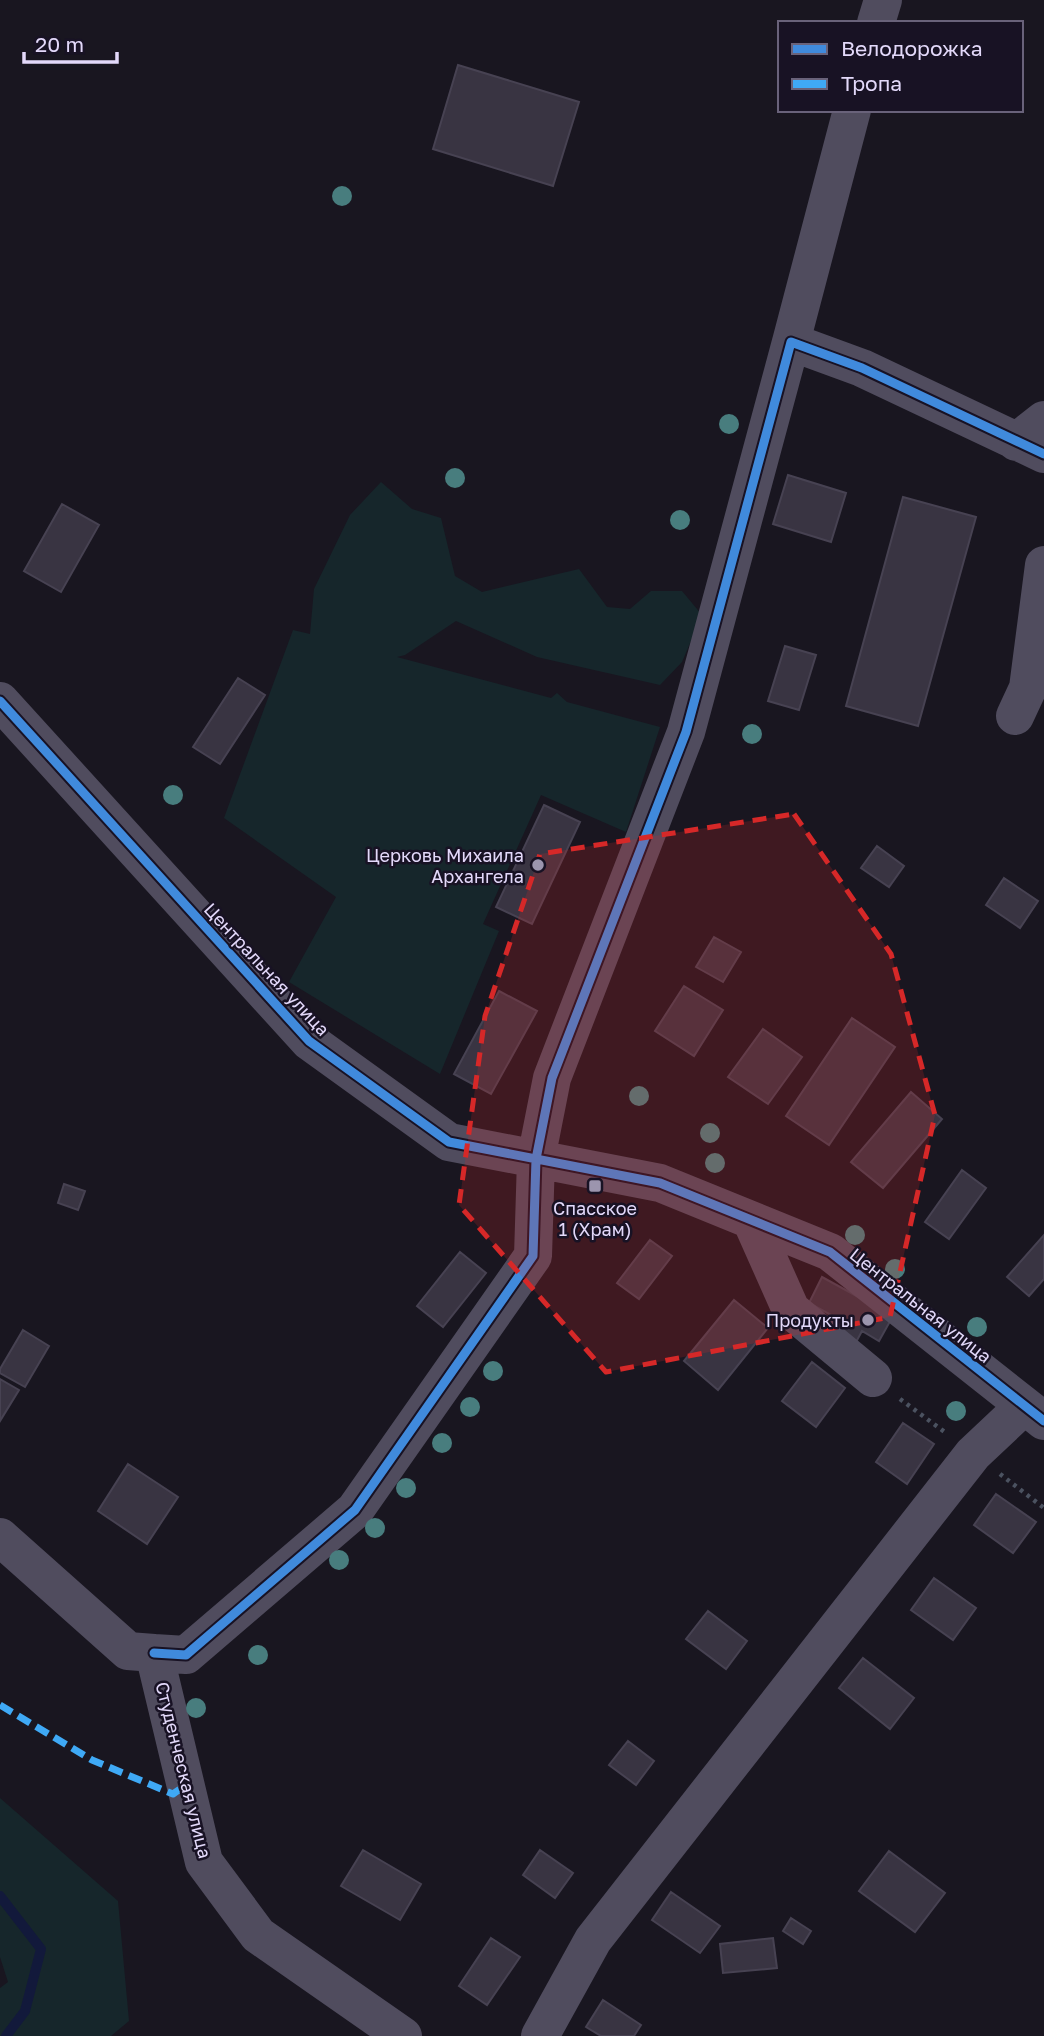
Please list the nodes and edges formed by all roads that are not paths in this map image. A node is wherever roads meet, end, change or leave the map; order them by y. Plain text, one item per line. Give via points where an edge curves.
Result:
1 (883, 0) edge
2 (877, 21) edge
3 (851, 112) edge
4 (791, 342) junction
5 (1035, 439) edge
6 (1044, 565) edge
7 (0, 701) edge
8 (1015, 716) dead end
9 (536, 1159) junction
10 (751, 1220) junction
11 (873, 1378) dead end
12 (1034, 1413) edge
13 (0, 1537) edge
14 (154, 1653) junction
15 (403, 2036) edge
16 (540, 2036) edge

1 - 2 street
3 - 4 street
4 - 5 street
4 - 9 street via 686,732 552,1078
6 - 8 street via 1028,688
7 - 9 street, Центральная улица via 309,1041 449,1142
9 - 10 street, Центральная улица via 660,1182
9 - 14 street via 533,1256 355,1510 186,1655
10 - 11 street via 791,1310
10 - 12 street, Центральная улица via 830,1252
12 - 16 street via 973,1454 593,1940
13 - 14 street via 128,1651
14 - 15 street, Студенческая улица via 204,1861 258,1935

